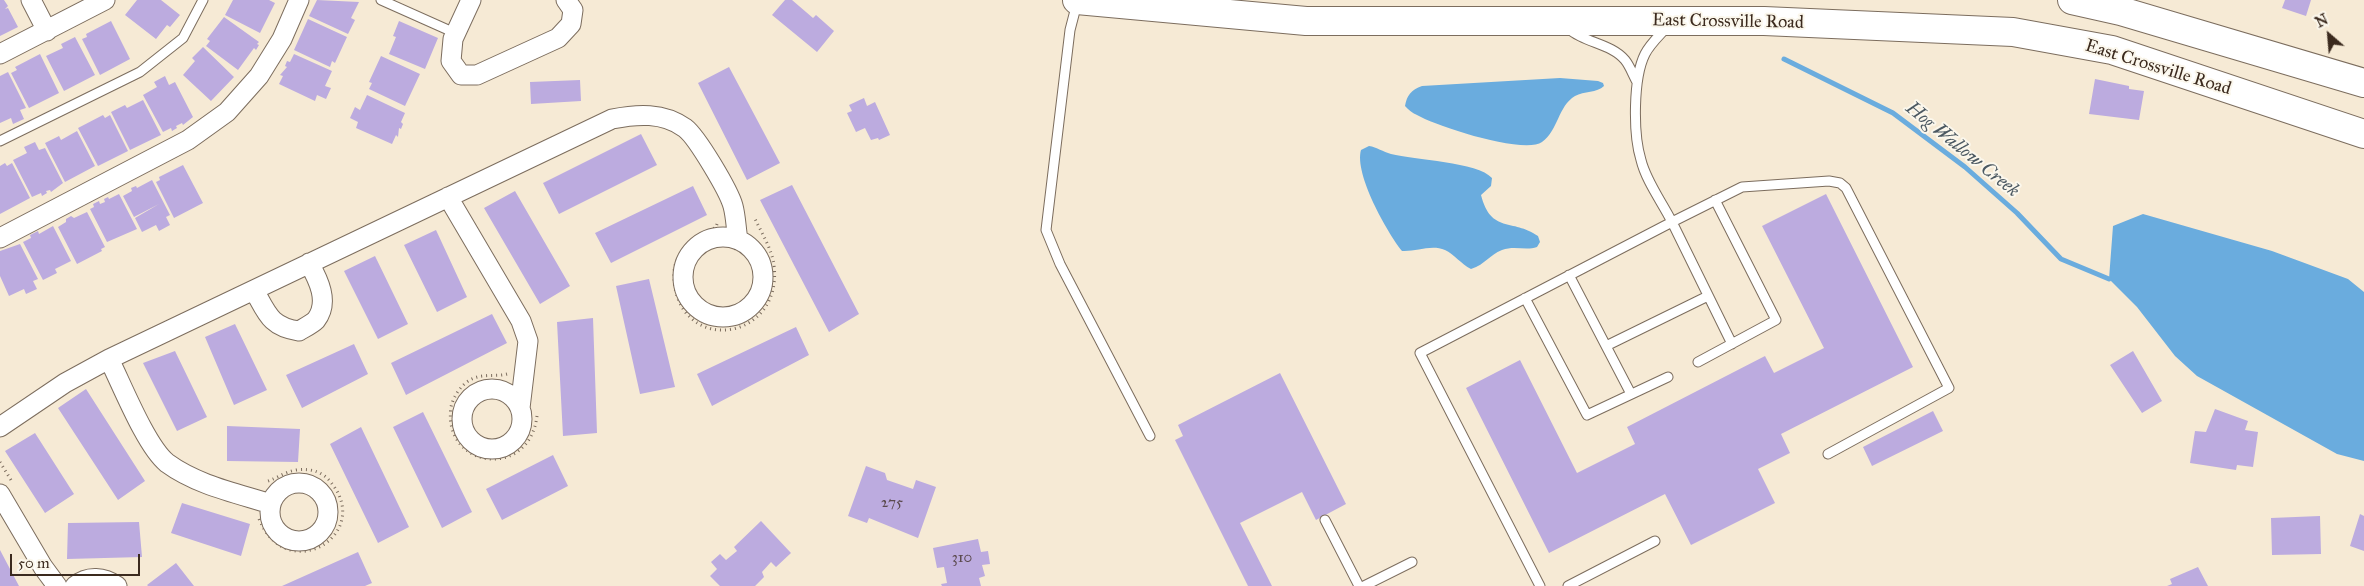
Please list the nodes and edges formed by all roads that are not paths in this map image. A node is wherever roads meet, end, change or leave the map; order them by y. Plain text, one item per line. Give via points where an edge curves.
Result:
1 (31, 0) edge
2 (105, 0) edge
3 (203, 0) edge
4 (299, 0) edge
5 (382, 0) edge
6 (471, 0) edge
7 (566, 0) edge
8 (1078, 0) edge
9 (2072, 0) edge
10 (2105, 4) edge
11 (1560, 21) junction
12 (1672, 21) junction
13 (46, 31) junction
14 (455, 33) junction
15 (0, 54) edge
16 (1637, 82) junction
17 (2364, 83) edge
18 (2364, 134) edge
19 (0, 141) edge
20 (448, 197) junction
21 (1715, 200) junction
22 (1672, 222) junction
23 (0, 238) edge
24 (738, 240) junction
25 (309, 263) junction
26 (1569, 275) junction
27 (254, 290) junction
28 (1708, 296) junction
29 (1525, 298) junction
30 (1732, 344) junction
31 (1606, 346) junction
32 (109, 359) junction
33 (1698, 362) dead end
34 (1668, 377) dead end
35 (1631, 394) junction
36 (529, 410) road end
37 (0, 427) edge
38 (1150, 436) dead end
39 (1828, 454) dead end
40 (6, 489) edge
41 (264, 509) road end
42 (1325, 520) dead end
43 (1655, 541) dead end
44 (1412, 562) dead end
45 (57, 586) edge
46 (75, 586) edge
47 (117, 586) edge
48 (1359, 586) edge
49 (1364, 586) edge
50 (1540, 586) edge
51 (1568, 586) edge

1 - 13 street
2 - 13 street
3 - 19 lane via 183,38 140,72
4 - 23 street via 282,39 259,76 227,112 188,140
5 - 14 lane
6 - 14 street
7 - 14 street via 573,10 571,24 558,38 477,75 461,75 451,61
8 - 11 main road, East Crossville Road via 1306,21
8 - 38 lane via 1070,30 1046,230 1060,264
9 - 10 main road
10 - 17 main road
11 - 12 main road, East Crossville Road
11 - 16 lane via 1573,34 1618,54 1626,61
12 - 16 lane via 1644,56
12 - 18 main road, East Crossville Road via 1764,21 2013,32 2112,50
13 - 15 street
16 - 22 lane via 1641,162
20 - 24 street via 612,118 639,113 664,118 686,128 711,163 733,205
20 - 25 street
20 - 36 street via 521,322 528,341
21 - 22 lane
21 - 30 lane via 1776,320
21 - 39 lane via 1742,187 1840,183 1846,188 1949,388
22 - 26 lane
22 - 28 lane
24 - 24 street via 708,240 695,249 687,262 686,292 708,314 739,314 755,301 760,292 763,277 760,261 747,245
25 - 27 street
25 - 27 street via 320,283 323,302 316,320 299,331 284,329 269,318
26 - 29 lane
26 - 31 lane
27 - 32 street
28 - 30 lane
28 - 31 lane
29 - 35 lane via 1587,415
29 - 50 lane via 1420,353
30 - 33 lane
31 - 35 lane
32 - 37 street via 65,383
32 - 41 street via 151,443 166,462 204,483
34 - 35 lane
40 - 45 street via 42,567
42 - 48 lane
43 - 51 lane
44 - 49 lane
46 - 47 street via 98,578

